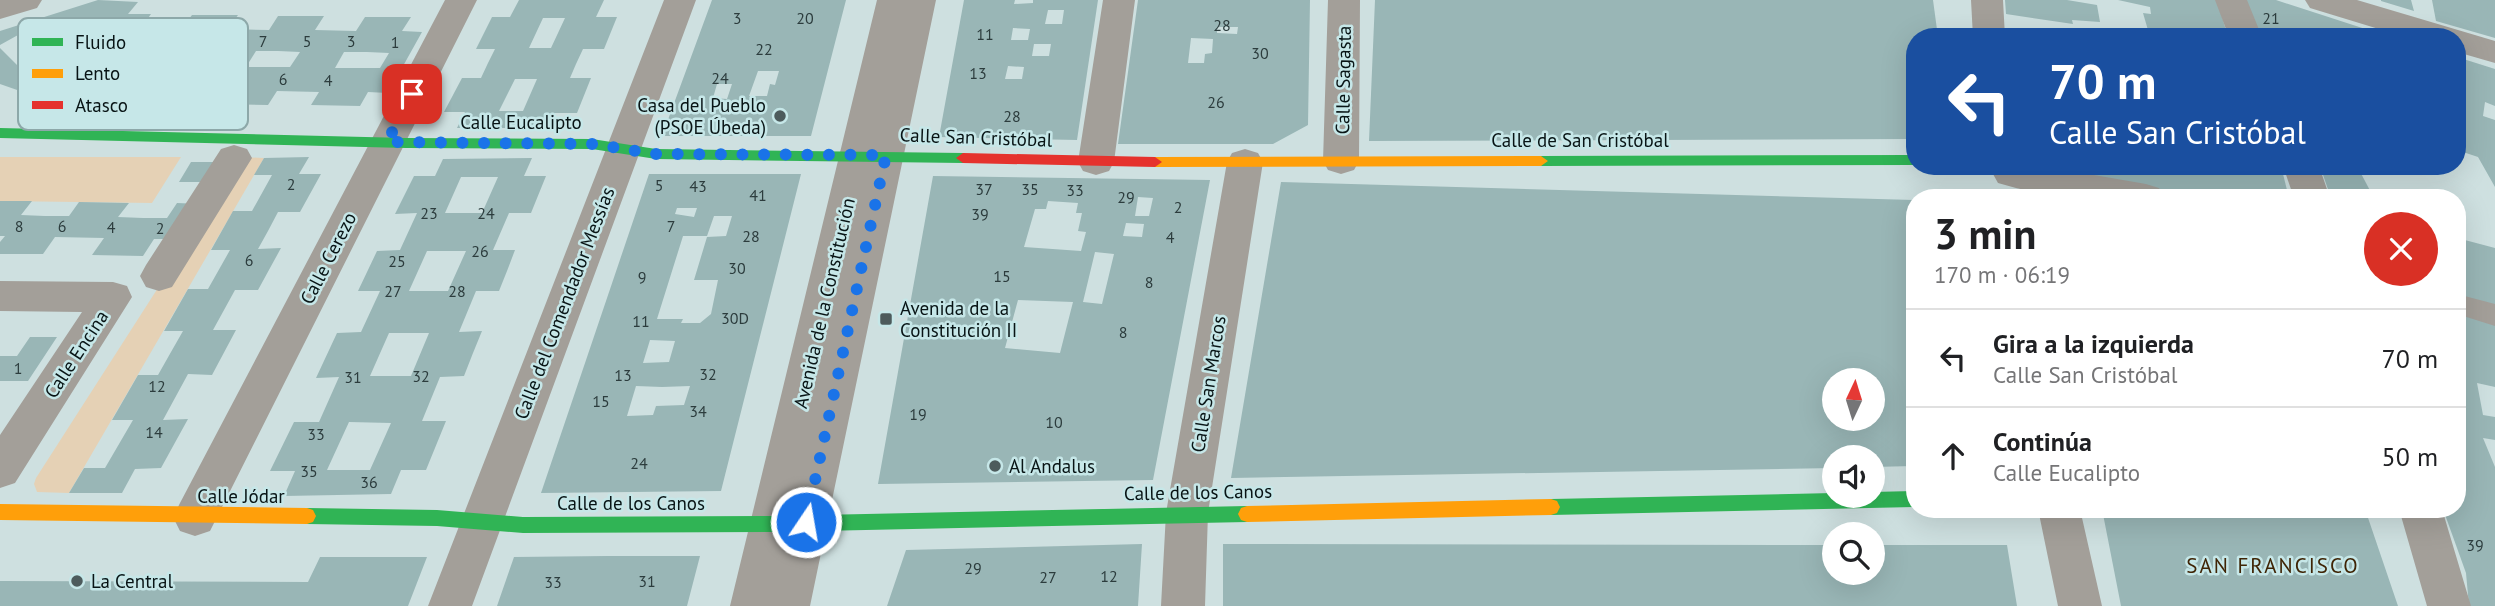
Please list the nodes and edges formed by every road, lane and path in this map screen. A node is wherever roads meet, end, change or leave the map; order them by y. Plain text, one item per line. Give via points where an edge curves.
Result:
1 (26, 0) edge
2 (461, 0) edge
3 (680, 0) edge
4 (893, 0) edge
5 (920, 0) edge
6 (1119, 0) edge
7 (1344, 0) edge
8 (1987, 0) edge
9 (2231, 0) edge
10 (2321, 0) edge
11 (2421, 0) edge
12 (0, 8) edge
13 (1989, 28) edge
14 (2242, 28) edge
15 (2413, 28) edge
16 (2437, 28) edge
17 (2466, 44) edge
18 (2495, 52) edge
19 (0, 133) edge
20 (387, 142) junction
21 (622, 149) junction
22 (873, 155) junction
23 (234, 158) dead end
24 (1906, 160) edge
25 (1341, 161) junction
26 (1096, 162) junction
27 (1245, 162) junction
28 (2012, 179) edge
29 (2083, 189) edge
30 (159, 276) dead end
31 (0, 296) edge
32 (2466, 306) edge
33 (2495, 314) edge
34 (0, 470) edge
35 (1906, 499) edge
36 (0, 512) edge
37 (1186, 513) junction
38 (195, 517) junction
39 (2061, 518) edge
40 (2423, 518) edge
41 (482, 522) junction
42 (789, 523) junction
43 (450, 606) edge
44 (752, 606) edge
45 (788, 606) edge
46 (1183, 606) edge
47 (2080, 606) edge
48 (2449, 606) edge

1 - 12 street
2 - 20 street, Calle Cerezo
3 - 21 street, Calle del Comendador Messías
4 - 22 street, Avenida de la Constitución
5 - 22 street, Avenida de la Constitución
6 - 26 street
7 - 25 street, Calle Sagasta
8 - 13 street
9 - 14 street
10 - 15 street
11 - 16 street
17 - 18 street
19 - 20 street, Calle Eucalipto
20 - 21 street, Calle Eucalipto via 592,144
20 - 38 street, Calle Cerezo
21 - 22 street, Calle San Cristóbal via 656,154
21 - 41 street, Calle del Comendador Messías
22 - 26 street, Calle San Cristóbal
22 - 42 street, Avenida de la Constitución
23 - 30 street
24 - 25 street, Calle de San Cristóbal
25 - 27 street, Calle de San Cristóbal
26 - 27 street, Calle San Cristóbal
27 - 37 street, Calle San Marcos
28 - 29 street
31 - 34 street, Calle Encina via 113,297
32 - 33 lane
35 - 37 street, Calle de los Canos
36 - 38 street, Calle Jódar
37 - 42 street, Calle de los Canos
37 - 46 street, Calle San Marcos
38 - 41 street, Calle Jódar
39 - 47 street
40 - 48 street
41 - 42 street, Calle de los Canos
41 - 43 street, Calle del Comendador Messías
42 - 44 street, Avenida de la Constitución
42 - 45 street, Avenida de la Constitución

